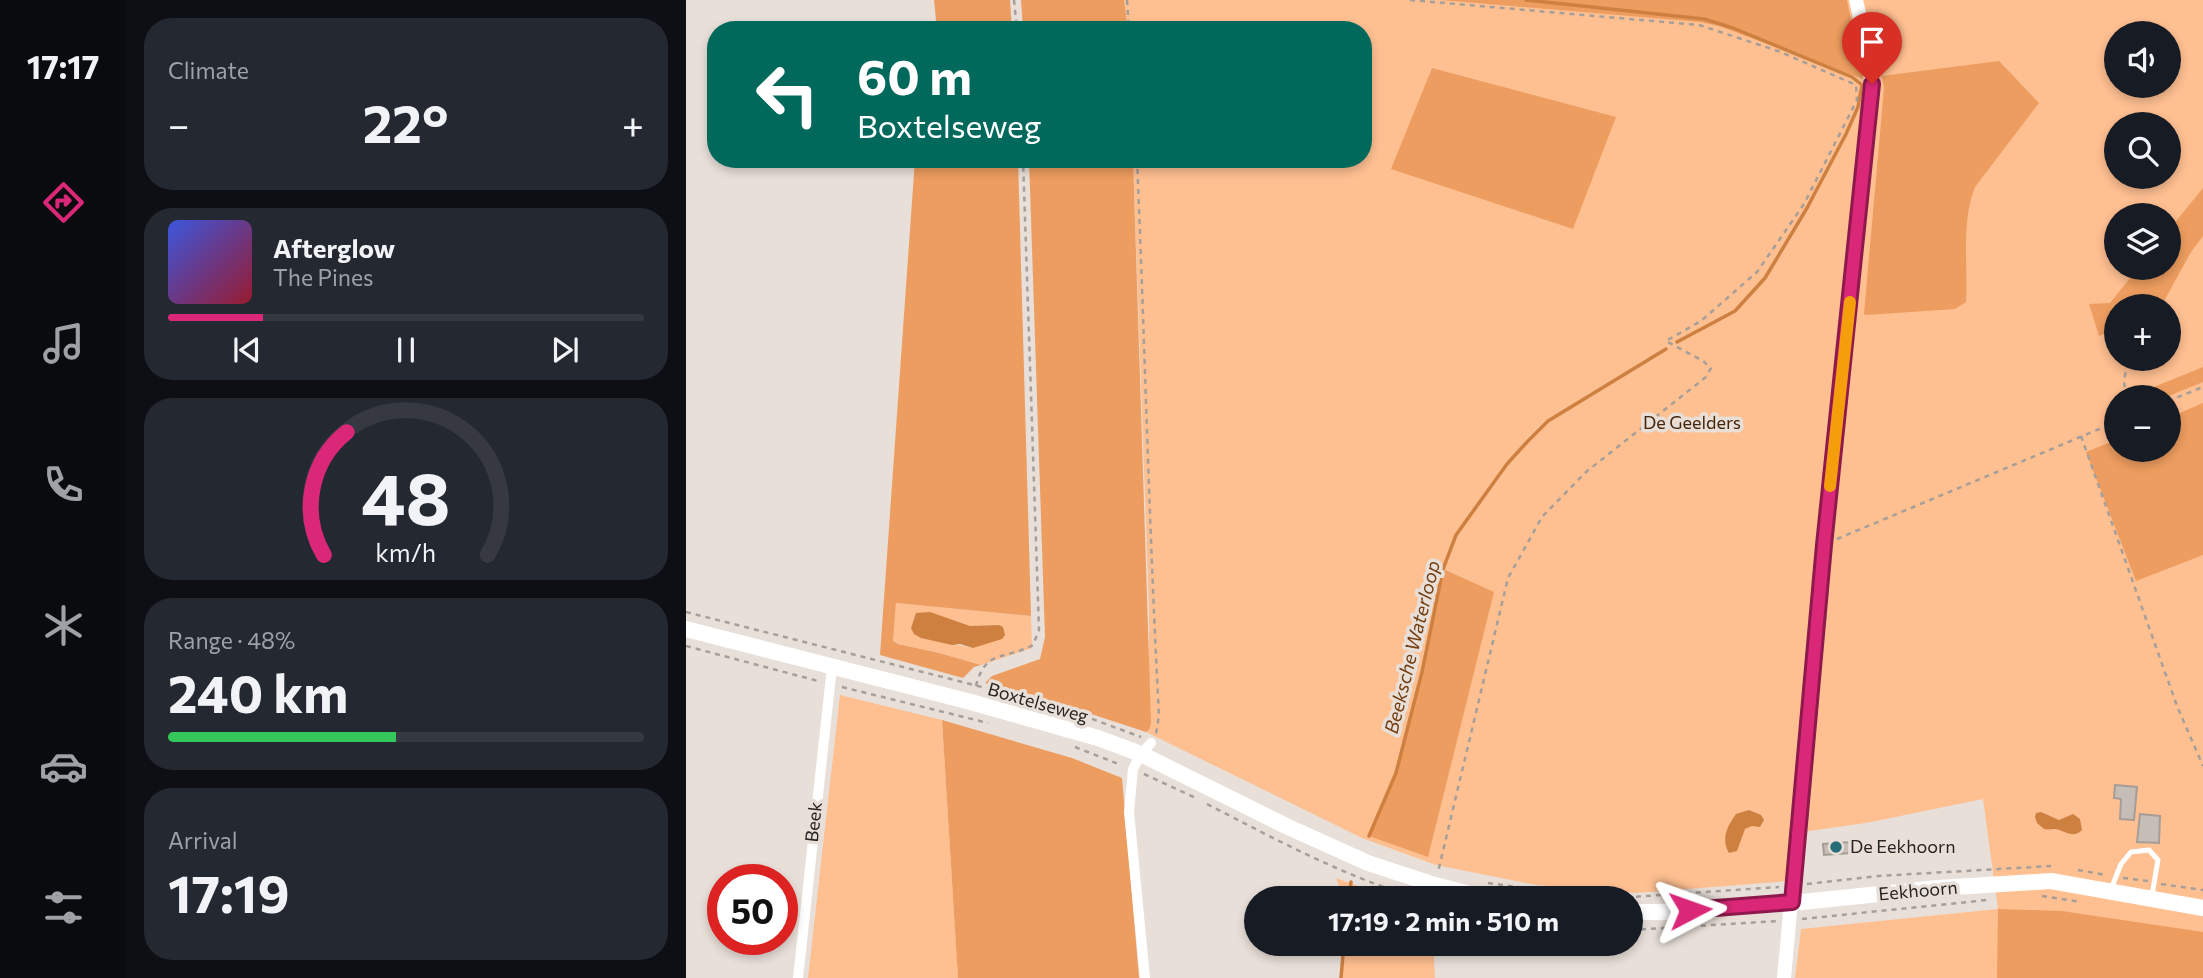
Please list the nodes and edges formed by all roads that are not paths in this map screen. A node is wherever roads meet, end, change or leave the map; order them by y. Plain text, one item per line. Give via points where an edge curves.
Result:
1 (1856, 0) edge
2 (686, 629) edge
3 (832, 667) junction
4 (1146, 748) junction
5 (1445, 886) edge
6 (2111, 891) junction
7 (2151, 898) junction
8 (1792, 902) junction
9 (2203, 908) edge
10 (1643, 912) edge
11 (797, 978) edge
12 (1145, 978) edge
13 (1784, 978) edge

1 - 8 street via 1872,89
2 - 3 main road, Boxtelseweg
3 - 4 main road, Boxtelseweg
3 - 11 street, Beek
4 - 5 main road, Boxtelseweg via 1364,870
4 - 12 street via 1133,769 1129,812
6 - 7 main road, Eekhoorn
6 - 7 lane via 2131,852 2149,850 2158,860
6 - 8 main road, Eekhoorn via 2051,881
7 - 9 main road, Eekhoorn
8 - 10 main road, Eekhoorn
8 - 13 street

